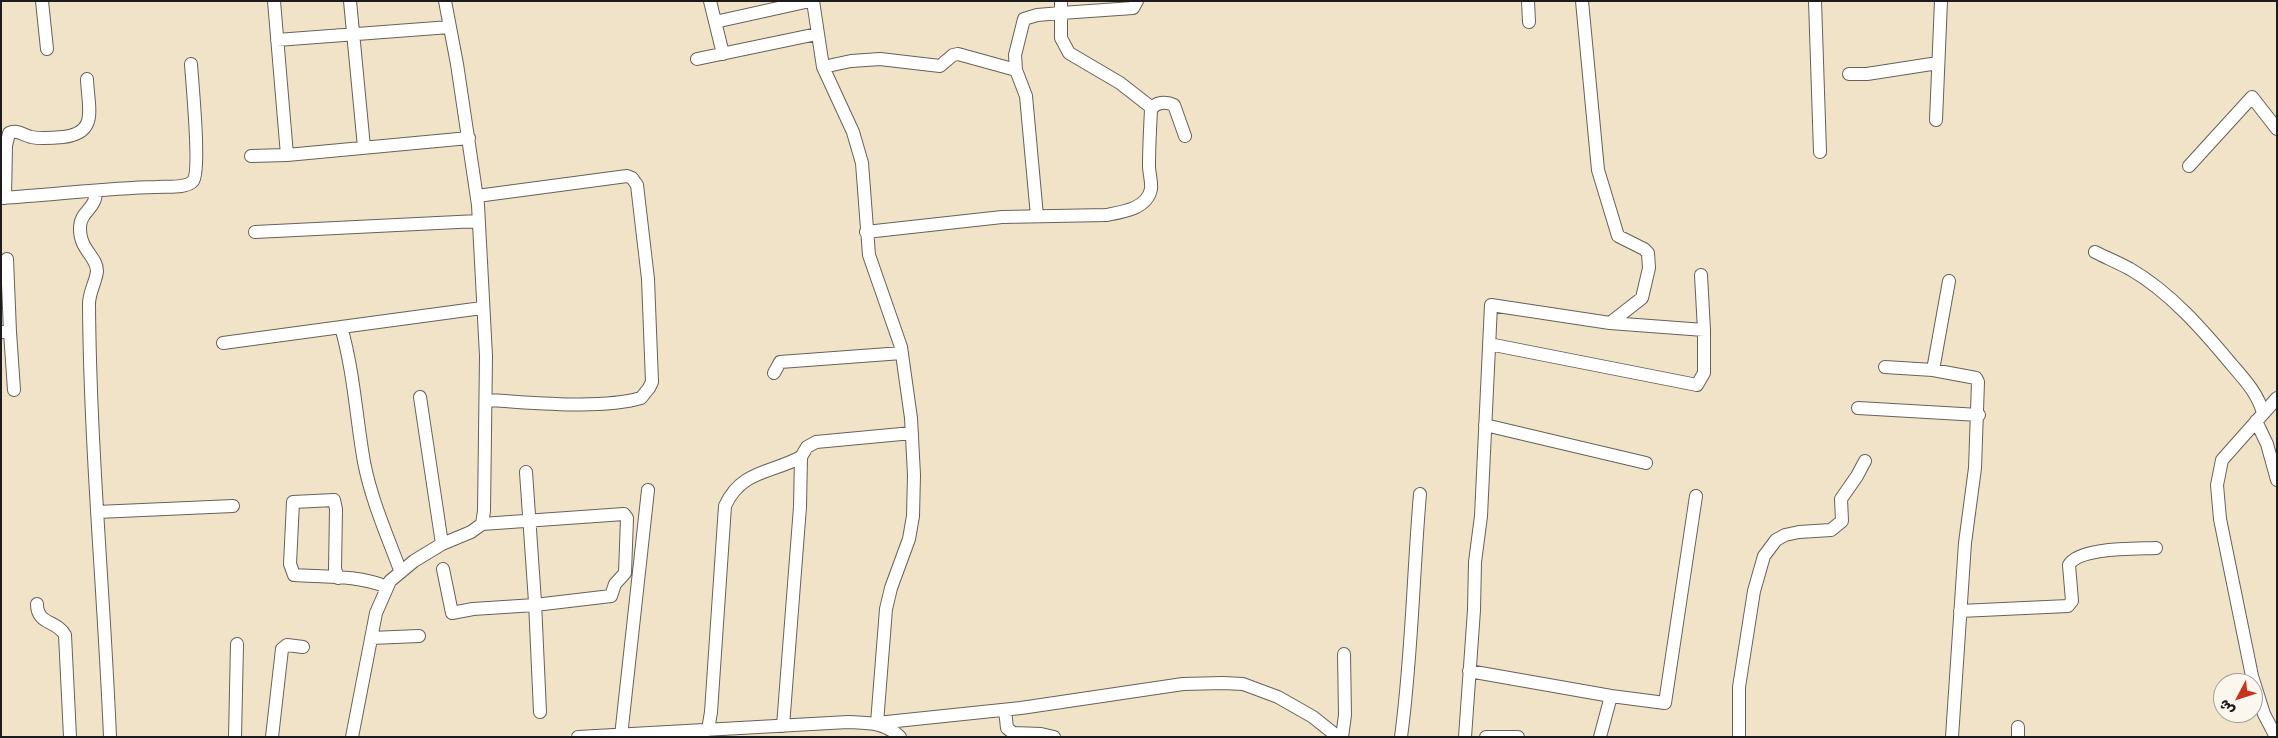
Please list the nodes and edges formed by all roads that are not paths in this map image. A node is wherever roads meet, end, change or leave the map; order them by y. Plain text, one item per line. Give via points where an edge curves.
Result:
1 (42, 1) edge
2 (274, 1) edge
3 (350, 1) edge
4 (445, 1) edge
5 (710, 1) edge
6 (811, 1) edge
7 (1137, 1) edge
8 (1528, 1) edge
9 (1582, 1) edge
10 (1815, 1) edge
11 (1941, 1) edge
12 (1061, 7) edge
13 (715, 22) junction
14 (1529, 22) dead end
15 (450, 27) junction
16 (817, 34) junction
17 (353, 35) junction
18 (277, 40) junction
19 (47, 50) dead end
20 (723, 54) junction
21 (698, 59) dead end
22 (1938, 63) junction
23 (191, 64) dead end
24 (823, 67) junction
25 (1016, 70) junction
26 (1849, 74) dead end
27 (87, 79) dead end
28 (1152, 108) junction
29 (1936, 120) dead end
30 (2277, 129) edge
31 (1185, 136) dead end
32 (468, 138) junction
33 (364, 147) junction
34 (1820, 152) dead end
35 (287, 154) junction
36 (251, 156) dead end
37 (2189, 166) dead end
38 (96, 191) junction
39 (477, 196) junction
40 (3, 198) edge
41 (1037, 216) junction
42 (478, 221) junction
43 (255, 232) dead end
44 (866, 232) junction
45 (2095, 252) dead end
46 (7, 259) dead end
47 (1701, 275) dead end
48 (1949, 280) dead end
49 (482, 308) junction
50 (1610, 323) junction
51 (341, 327) junction
52 (1704, 330) junction
53 (6, 332) edge
54 (222, 342) dead end
55 (1489, 344) junction
56 (902, 353) junction
57 (1885, 366) dead end
58 (1933, 370) junction
59 (774, 372) dead end
60 (14, 390) dead end
61 (420, 397) dead end
62 (2277, 398) edge
63 (486, 400) junction
64 (1858, 408) dead end
65 (1978, 415) junction
66 (2259, 417) junction
67 (1485, 426) junction
68 (912, 433) junction
69 (801, 457) junction
70 (1865, 461) dead end
71 (1646, 463) dead end
72 (526, 472) dead end
73 (2277, 480) edge
74 (648, 490) dead end
75 (1420, 494) dead end
76 (1696, 496) dead end
77 (233, 506) dead end
78 (97, 512) junction
79 (530, 522) junction
80 (482, 524) junction
81 (442, 544) junction
82 (2156, 548) dead end
83 (443, 569) dead end
84 (400, 570) junction
85 (338, 578) junction
86 (387, 587) junction
87 (37, 604) dead end
88 (535, 606) junction
89 (1960, 611) junction
90 (419, 636) dead end
91 (370, 638) junction
92 (237, 644) dead end
93 (303, 647) dead end
94 (1344, 654) dead end
95 (1469, 671) junction
96 (1611, 696) junction
97 (1005, 710) junction
98 (540, 712) dead end
99 (877, 723) junction
100 (783, 726) junction
101 (708, 730) junction
102 (621, 736) edge
103 (70, 737) edge
104 (110, 737) edge
105 (236, 737) edge
106 (272, 737) edge
107 (352, 737) edge
108 (578, 737) edge
109 (900, 737) edge
110 (1054, 737) edge
111 (1340, 737) edge
112 (1401, 737) edge
113 (1465, 737) edge
114 (1486, 737) edge
115 (1518, 737) edge
116 (1600, 737) edge
117 (1739, 737) edge
118 (1952, 737) edge
119 (2276, 737) edge

1 - 19 street
2 - 18 street
3 - 17 street
4 - 15 street
5 - 13 street
6 - 13 street
6 - 16 street
7 - 12 street via 1133,8
8 - 14 street
9 - 50 street via 1598,170 1618,236 1644,249 1648,257 1642,298
10 - 34 street
11 - 22 street
12 - 25 street via 1024,19 1015,55
12 - 28 street via 1061,38 1069,52 1120,83
13 - 20 street
15 - 17 street
15 - 32 street
16 - 20 street
16 - 24 street
17 - 18 street
17 - 33 street
18 - 35 street
20 - 21 street
22 - 26 street
22 - 29 street
23 - 38 street via 196,158 194,180 181,186
24 - 25 street via 851,60 880,58 940,66 958,54
24 - 44 street via 853,132 862,163
25 - 41 street via 1026,96
27 - 40 street via 89,122 82,132 54,138 32,137 16,131 9,133
28 - 31 street via 1165,102 1174,105
28 - 41 street via 1151,188 1142,203 1134,209 1106,215
30 - 37 street via 2252,97
32 - 33 street
32 - 39 street
33 - 35 street
35 - 36 street
38 - 40 street
38 - 78 street via 95,203 82,216 80,228 84,248 97,268 89,302
39 - 42 street
39 - 63 street via 627,176 632,178 637,185 648,279 652,382 642,398 598,403
41 - 44 street via 934,223
42 - 43 street
42 - 49 street
44 - 56 street via 869,255
45 - 66 street via 2143,278 2205,332 2251,388 2258,400
46 - 53 street
47 - 52 street
48 - 58 street
49 - 51 street
49 - 63 street
50 - 52 street
50 - 55 street via 1491,305
51 - 54 street
51 - 84 street via 349,355 365,463
52 - 55 street via 1704,373 1697,384
53 - 60 street
55 - 67 street
56 - 59 street via 780,362
56 - 68 street
57 - 58 street
58 - 65 street via 1978,379
61 - 81 street
62 - 66 street
63 - 80 street
64 - 65 street
65 - 89 street
66 - 73 street
66 - 119 street via 2222,460 2217,485 2220,519 2252,676 2264,714
67 - 71 street
67 - 95 street
68 - 69 street via 816,442
68 - 99 street via 913,516 909,539 886,609
69 - 100 street
69 - 101 street via 752,475 738,486 725,506
70 - 117 street via 1841,499 1842,521 1831,530 1799,532 1776,540 1764,556 1754,591 1739,687
72 - 79 street
74 - 102 street
75 - 112 street
76 - 96 street via 1665,703
77 - 78 street
78 - 104 street
79 - 80 street
79 - 88 street
79 - 88 street via 621,513 627,518 626,573 615,584 611,596
80 - 81 street
81 - 84 street
82 - 89 street via 2091,553 2074,558 2069,565 2072,601 2068,606
83 - 88 street via 452,613
84 - 86 street
85 - 85 street via 294,575 292,572 293,502 334,500 335,569
85 - 86 street via 368,580
86 - 91 street
87 - 103 street via 41,618 61,629 64,635
88 - 98 street
89 - 118 street
90 - 91 street
91 - 107 street
92 - 105 street
93 - 106 street via 286,645 282,649
94 - 111 street via 1345,715
95 - 96 street
95 - 113 street
96 - 116 street
97 - 99 street
97 - 110 street via 1007,728 1013,733
97 - 111 street via 1183,684 1243,684 1278,697
99 - 100 street
99 - 109 street
100 - 101 street
101 - 102 street
102 - 108 street
114 - 115 street

